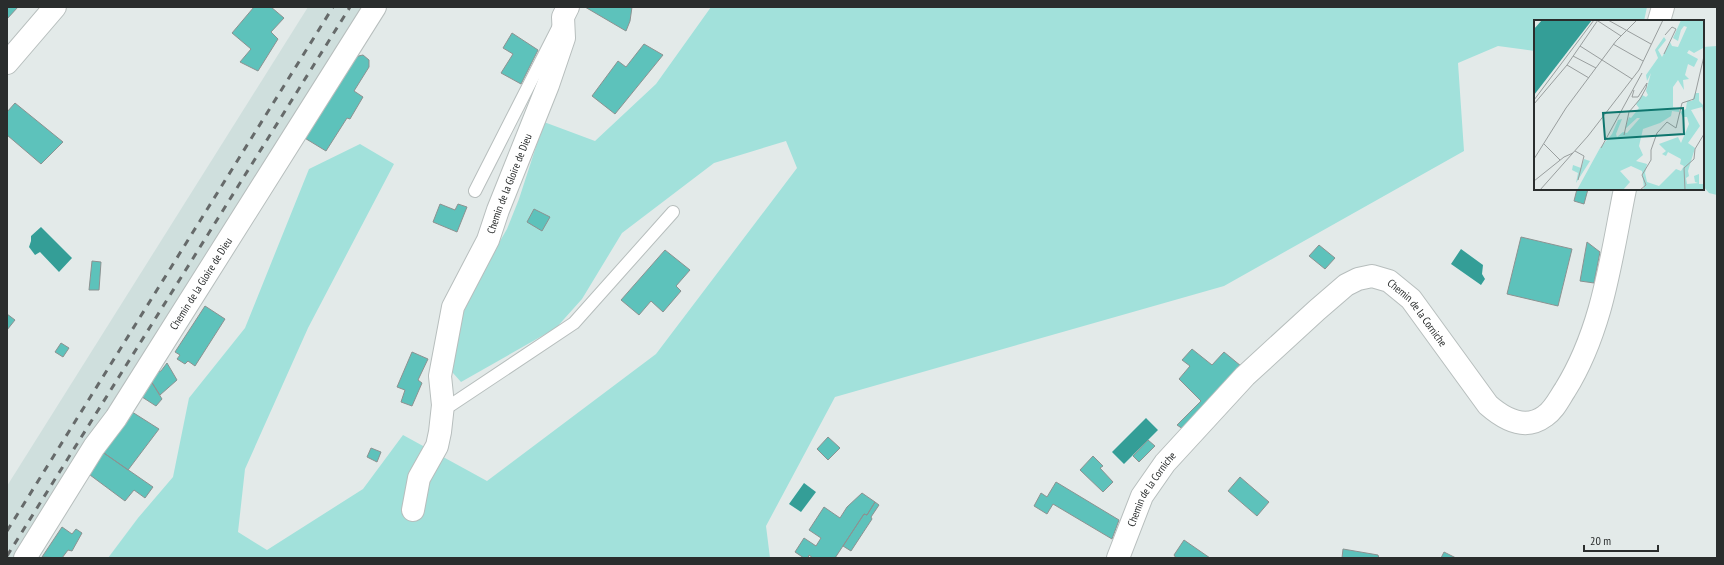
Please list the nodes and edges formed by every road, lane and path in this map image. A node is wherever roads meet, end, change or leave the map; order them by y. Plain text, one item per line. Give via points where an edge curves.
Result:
1 (55, 7) edge
2 (375, 7) edge
3 (1663, 7) edge
4 (566, 12) edge
5 (1659, 20) edge
6 (7, 63) edge
7 (1625, 190) edge
8 (475, 191) dead end
9 (673, 212) dead end
10 (443, 405) junction
11 (413, 510) dead end
12 (25, 558) edge
13 (1118, 558) edge

1 - 6 street
2 - 12 street, Chemin de la Gloire de Dieu
3 - 5 street
4 - 8 lane
4 - 10 street, Chemin de la Gloire de Dieu via 564,38 548,85 488,240 453,307 440,376
7 - 13 street, Chemin de la Corniche via 1603,298 1592,336 1568,385 1555,406 1545,416 1531,423 1519,423 1500,416 1488,405 1411,299 1382,278 1372,276 1358,279 1346,285 1245,376 1165,463 1142,496
9 - 10 lane via 574,323 451,405
10 - 11 street, Chemin de la Gloire de Dieu via 440,432 436,446 419,478

